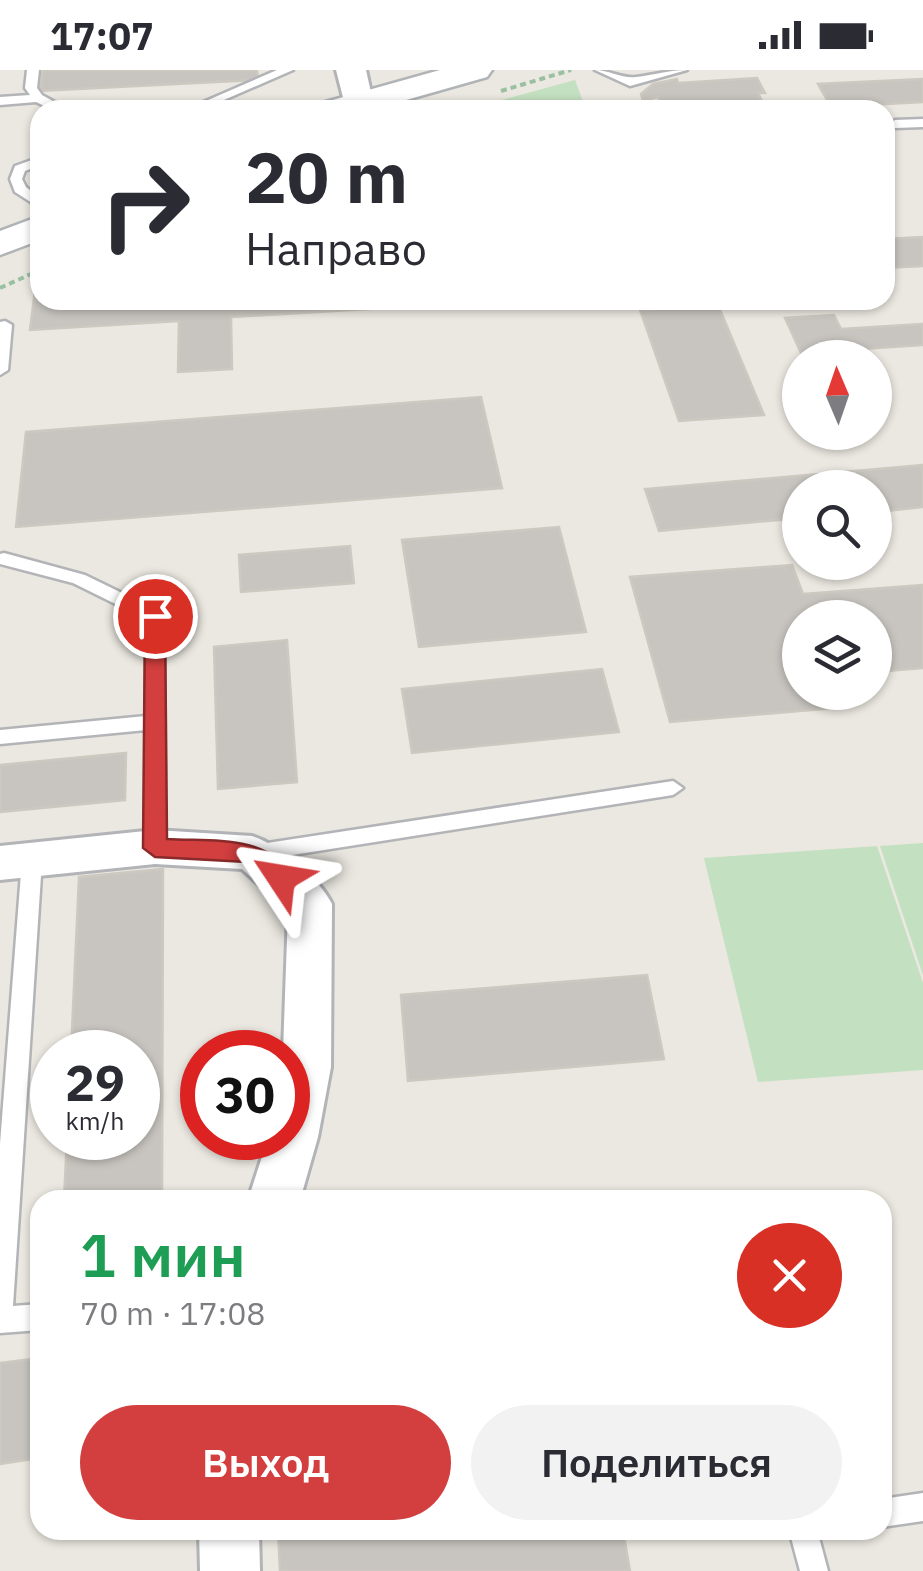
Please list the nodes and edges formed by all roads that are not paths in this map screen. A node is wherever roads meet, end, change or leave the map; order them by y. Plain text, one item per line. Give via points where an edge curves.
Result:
1 (33, 70) edge
2 (287, 70) edge
3 (476, 70) edge
4 (601, 70) edge
5 (680, 70) edge
6 (347, 94) edge
7 (38, 98) junction
8 (42, 100) edge
9 (215, 100) edge
10 (0, 101) edge
11 (895, 124) edge
12 (923, 124) edge
13 (30, 164) edge
14 (30, 197) edge
15 (30, 231) edge
16 (0, 244) edge
17 (6, 326) dead end
18 (0, 370) edge
19 (4, 560) dead end
20 (154, 722) junction
21 (0, 737) edge
22 (673, 788) dead end
23 (155, 848) junction
24 (252, 853) junction
25 (16, 861) edge
26 (277, 1190) edge
27 (0, 1309) edge
28 (30, 1318) edge
29 (0, 1320) edge
30 (923, 1507) edge
31 (892, 1512) edge
32 (229, 1540) edge
33 (806, 1540) edge
34 (230, 1571) edge
35 (814, 1571) edge

1 - 7 lane via 31,88
2 - 9 lane
3 - 6 main road
4 - 5 lane via 630,82
7 - 8 lane
7 - 10 lane
11 - 12 lane
13 - 14 lane via 16,179
15 - 16 main road
17 - 18 lane
19 - 20 lane via 79,579 155,616
20 - 21 lane
20 - 23 lane
22 - 24 lane
23 - 24 street
23 - 25 street
24 - 26 street via 310,904 306,1068
25 - 27 lane
28 - 29 lane
30 - 31 lane
32 - 34 street
33 - 35 lane

